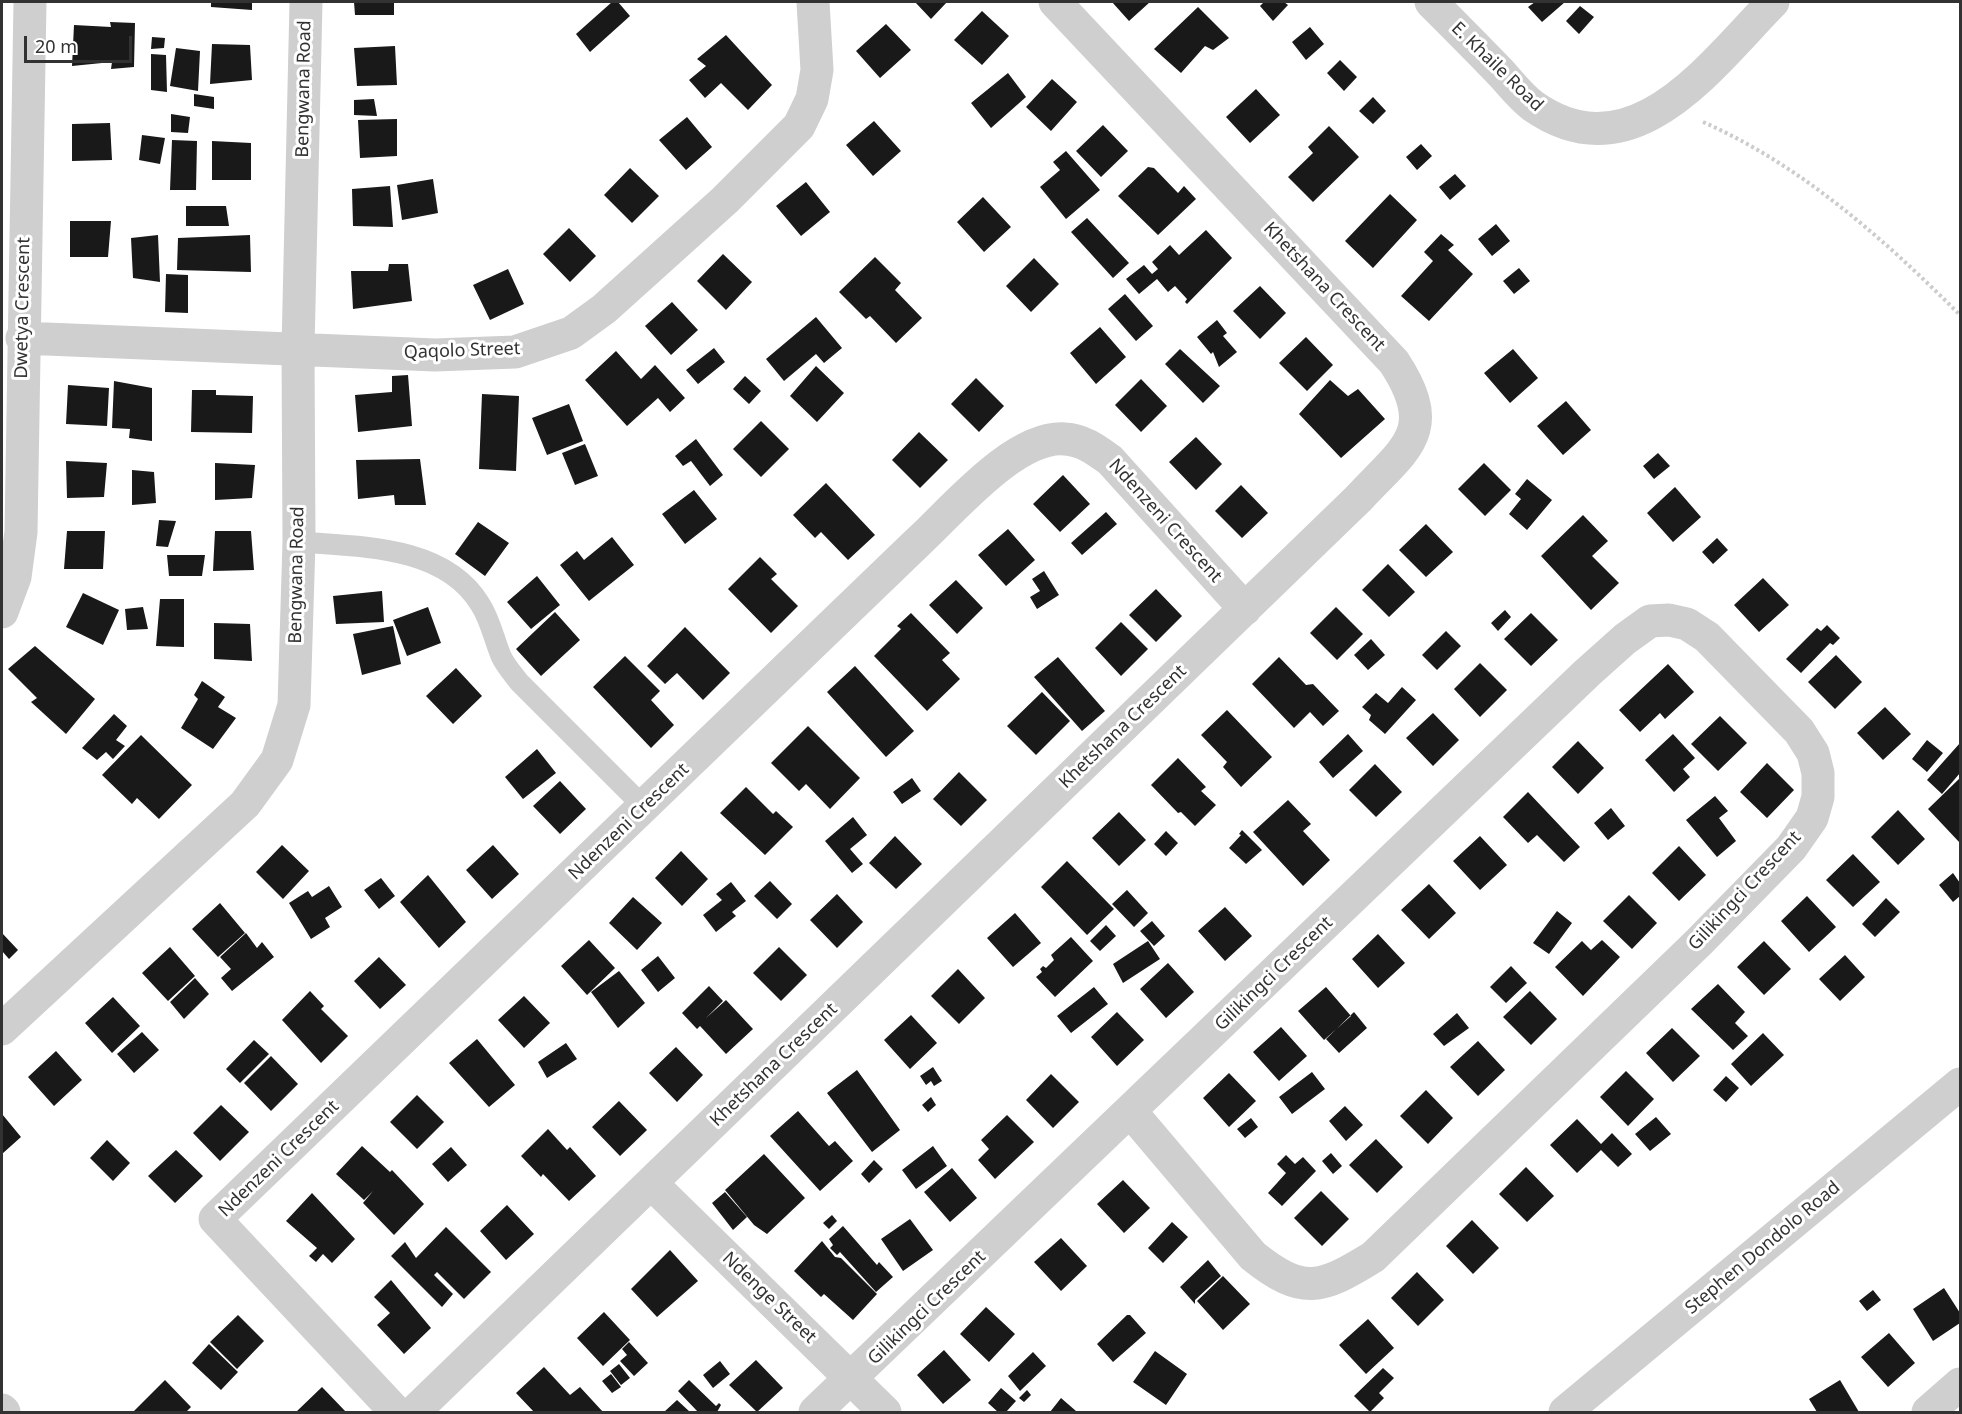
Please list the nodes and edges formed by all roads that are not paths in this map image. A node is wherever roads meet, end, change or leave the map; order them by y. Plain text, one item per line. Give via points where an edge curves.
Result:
1 (30, 2) edge
2 (306, 2) edge
3 (813, 2) edge
4 (1055, 2) edge
5 (1431, 2) edge
6 (1773, 2) edge
7 (22, 338) junction
8 (298, 348) junction
9 (299, 542) junction
10 (1245, 609) junction
11 (2, 612) edge
12 (644, 807) junction
13 (2, 1029) edge
14 (1960, 1084) edge
15 (1131, 1112) junction
16 (652, 1184) junction
17 (852, 1379) junction
18 (1960, 1384) edge
19 (1929, 1412) edge
20 (396, 1413) edge
21 (414, 1413) edge
22 (815, 1413) edge
23 (885, 1413) edge
24 (1565, 1413) edge

1 - 7 street, Dwetya Crescent
2 - 8 street, Bengwana Road
3 - 8 street, Qaqolo Street via 817,70 812,99 799,126 725,200 604,309 571,333 515,352 435,355
4 - 10 street, Khetshana Crescent via 1371,336 1409,386 1416,420 1407,446
5 - 6 street, E. Khaile Road via 1531,104 1556,120 1584,127 1614,128 1635,124 1666,106
7 - 8 street, Qaqolo Street
7 - 11 street, Dwetya Crescent via 21,532 15,577
8 - 9 street, Bengwana Road
9 - 12 lane via 366,547 413,556 447,571 481,605 502,658 519,682
9 - 13 street, Bengwana Road via 294,705 277,760 244,804
10 - 12 street, Ndenzeni Crescent via 1110,460 1088,444 1066,439 1043,440 990,474
10 - 16 street, Khetshana Crescent
12 - 20 street, Ndenzeni Crescent via 215,1219
14 - 24 street, Stephen Dondolo Road
15 - 15 street, Gilikingci Crescent via 1587,673 1650,621 1687,624 1707,637 1799,731 1813,753 1818,797 1812,818 1791,848 1373,1257 1342,1276 1318,1284 1296,1284 1277,1276 1253,1256
15 - 17 street, Gilikingci Crescent
16 - 17 street, Ndenge Street
16 - 21 street, Khetshana Crescent
17 - 22 street, Gilikingci Crescent
17 - 23 street, Ndenge Street
18 - 19 street

